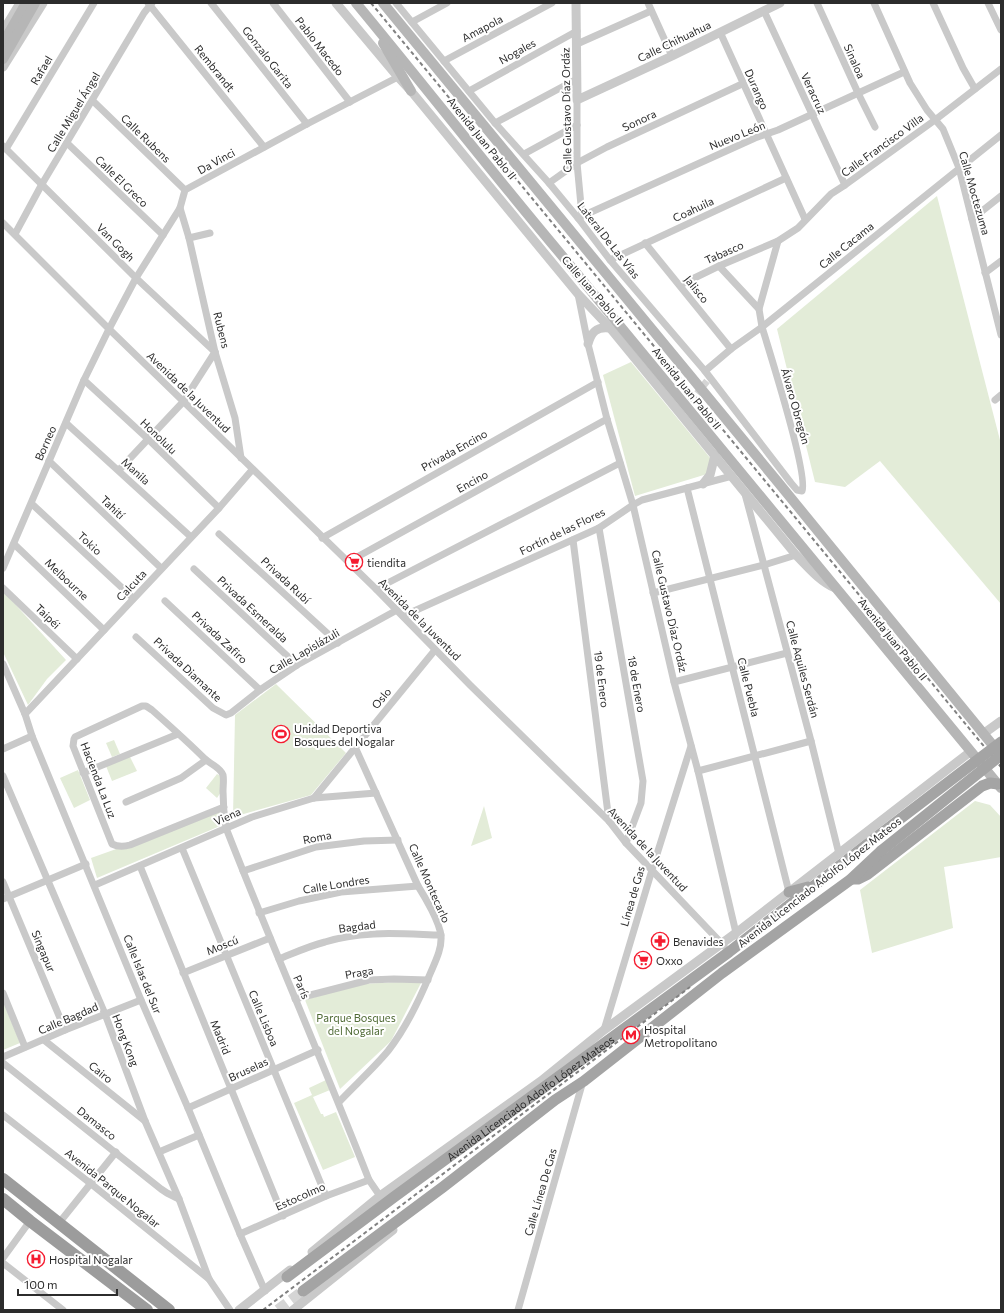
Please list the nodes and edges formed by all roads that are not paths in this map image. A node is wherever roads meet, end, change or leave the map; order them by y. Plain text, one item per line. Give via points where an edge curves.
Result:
1 (20, 3) edge
2 (26, 3) edge
3 (35, 3) edge
4 (43, 3) edge
5 (94, 3) edge
6 (211, 3) edge
7 (273, 3) edge
8 (336, 3) edge
9 (356, 3) edge
10 (382, 3) edge
11 (396, 3) edge
12 (447, 3) edge
13 (552, 3) edge
14 (576, 3) edge
15 (648, 3) edge
16 (780, 3) edge
17 (817, 3) edge
18 (874, 3) edge
19 (933, 3) edge
20 (988, 3) edge
21 (150, 4) edge
22 (764, 10) junction
23 (651, 11) junction
24 (412, 22) junction
25 (373, 24) junction
26 (1001, 30) edge
27 (577, 31) junction
28 (720, 32) junction
29 (6, 39) edge
30 (577, 44) junction
31 (672, 56) junction
32 (3, 59) edge
33 (444, 61) junction
34 (3, 67) edge
35 (1001, 69) edge
36 (904, 72) junction
37 (398, 77) junction
38 (577, 79) junction
39 (742, 84) junction
40 (975, 89) junction
41 (411, 91) junction
42 (469, 91) junction
43 (858, 93) junction
44 (577, 100) junction
45 (93, 101) junction
46 (350, 102) junction
47 (812, 115) junction
48 (935, 120) junction
49 (496, 123) junction
50 (307, 124) junction
51 (577, 125) junction
52 (875, 128) dead end
53 (766, 135) junction
54 (1001, 135) edge
55 (67, 142) junction
56 (4, 147) edge
57 (264, 147) junction
58 (524, 154) junction
59 (577, 163) junction
60 (959, 168) junction
61 (786, 178) junction
62 (549, 183) junction
63 (42, 184) junction
64 (845, 186) junction
65 (185, 190) junction
66 (1001, 196) edge
67 (180, 208) junction
68 (580, 217) junction
69 (806, 219) junction
70 (972, 219) junction
71 (3, 223) edge
72 (210, 233) dead end
73 (15, 234) junction
74 (162, 235) junction
75 (188, 238) junction
76 (778, 241) junction
77 (645, 243) junction
78 (610, 260) junction
79 (1001, 261) edge
80 (719, 266) junction
81 (985, 273) junction
82 (136, 278) junction
83 (680, 285) junction
84 (578, 294) junction
85 (759, 309) junction
86 (762, 327) junction
87 (610, 328) junction
88 (108, 329) junction
89 (1000, 330) edge
90 (588, 344) junction
91 (731, 349) junction
92 (215, 352) junction
93 (704, 371) junction
94 (84, 380) junction
95 (598, 382) junction
96 (1001, 395) edge
97 (994, 400) dead end
98 (183, 402) junction
99 (608, 419) junction
100 (66, 423) junction
101 (148, 439) junction
102 (715, 455) junction
103 (241, 458) junction
104 (49, 461) junction
105 (620, 463) junction
106 (118, 470) junction
107 (252, 470) junction
108 (732, 476) junction
109 (703, 484) junction
110 (687, 488) junction
111 (744, 490) junction
112 (802, 491) joint
113 (32, 504) junction
114 (632, 505) junction
115 (219, 508) junction
116 (599, 528) junction
117 (219, 534) dead end
118 (191, 536) junction
119 (322, 538) junction
120 (573, 540) junction
121 (14, 544) junction
122 (796, 555) junction
123 (348, 562) junction
124 (764, 564) junction
125 (3, 568) edge
126 (161, 568) junction
127 (194, 569) dead end
128 (709, 578) junction
129 (3, 588) edge
130 (836, 588) junction
131 (376, 589) junction
132 (653, 593) junction
133 (133, 598) junction
134 (165, 601) dead end
135 (396, 610) junction
136 (403, 616) junction
137 (104, 630) junction
138 (136, 636) dead end
139 (338, 643) junction
140 (435, 650) junction
141 (787, 653) junction
142 (77, 659) junction
143 (3, 664) edge
144 (297, 665) junction
145 (732, 667) junction
146 (674, 682) junction
147 (260, 690) junction
148 (25, 714) junction
149 (226, 715) joint
150 (1001, 722) edge
151 (178, 734) junction
152 (983, 734) junction
153 (32, 736) junction
154 (811, 741) junction
155 (1001, 742) edge
156 (691, 746) junction
157 (355, 747) junction
158 (3, 749) edge
159 (970, 752) junction
160 (1001, 755) edge
161 (754, 756) junction
162 (206, 760) junction
163 (956, 762) junction
164 (698, 770) junction
165 (83, 772) junction
166 (3, 776) edge
167 (999, 786) edge
168 (976, 790) junction
169 (376, 792) junction
170 (314, 798) junction
171 (126, 802) dead end
172 (224, 807) junction
173 (609, 821) junction
174 (226, 828) junction
175 (398, 840) junction
176 (626, 842) junction
177 (182, 848) junction
178 (839, 854) junction
179 (86, 864) junction
180 (140, 866) junction
181 (652, 870) junction
182 (243, 871) junction
183 (47, 880) junction
184 (850, 880) junction
185 (3, 882) edge
186 (95, 885) junction
187 (418, 886) junction
188 (813, 886) junction
189 (789, 892) junction
190 (6, 897) edge
191 (259, 913) junction
192 (736, 933) junction
193 (441, 935) junction
194 (270, 938) junction
195 (726, 948) junction
196 (226, 956) junction
197 (279, 959) junction
198 (183, 973) junction
199 (428, 980) junction
200 (3, 993) edge
201 (295, 999) junction
202 (142, 1000) junction
203 (105, 1014) junction
204 (66, 1030) junction
205 (604, 1030) junction
206 (44, 1040) junction
207 (26, 1047) junction
208 (318, 1050) junction
209 (3, 1057) edge
210 (3, 1063) edge
211 (273, 1069) junction
212 (584, 1081) junction
213 (230, 1089) junction
214 (339, 1102) junction
215 (188, 1108) junction
216 (3, 1115) edge
217 (145, 1121) junction
218 (199, 1135) junction
219 (116, 1152) junction
220 (159, 1152) junction
221 (420, 1173) junction
222 (3, 1179) edge
223 (369, 1180) junction
224 (400, 1181) junction
225 (90, 1183) junction
226 (443, 1187) junction
227 (326, 1196) junction
228 (380, 1196) junction
229 (394, 1197) junction
230 (3, 1199) edge
231 (180, 1199) junction
232 (283, 1216) junction
233 (30, 1221) junction
234 (59, 1223) junction
235 (240, 1234) junction
236 (3, 1258) edge
237 (3, 1263) edge
238 (288, 1278) dead end
239 (209, 1279) junction
240 (265, 1291) junction
241 (303, 1291) tunnel mouth
242 (63, 1310) edge
243 (147, 1310) edge
244 (169, 1310) edge
245 (230, 1310) edge
246 (239, 1310) edge
247 (293, 1310) edge
248 (518, 1310) edge

1 - 29 street
2 - 29 main road
3 - 29 main road
4 - 34 street
5 - 56 street, Rafael
6 - 50 street, Gonzalo Garita
7 - 46 street, Pablo Macedo
8 - 37 street, Calle Juan Pablo II
9 - 25 main road, Avenida Juan Pablo II
10 - 152 main road, Avenida Juan Pablo II
11 - 24 street, Lateral De Las Vías
12 - 24 street
13 - 33 street, Amapola
14 - 27 street, Calle Gustavo Díaz Ordáz
15 - 23 street
16 - 22 street, Calle Chihuahua
17 - 43 street, Sinaloa
18 - 36 street, Calle Moctezuma
19 - 40 street
20 - 26 street
21 - 45 street, Calle Miguel Ángel
21 - 57 street, Rembrandt
22 - 28 street, Calle Chihuahua
22 - 47 street, Veracruz
23 - 30 street
23 - 31 street
24 - 33 street, Lateral De Las Vías
25 - 41 main road
25 - 130 main road, Avenida Juan Pablo II
27 - 30 street, Calle Gustavo Díaz Ordáz
27 - 42 street, Nogales
28 - 31 street, Calle Chihuahua
28 - 39 street, Durango
29 - 32 main road
30 - 38 street, Calle Gustavo Díaz Ordáz
31 - 44 street, Calle Chihuahua
33 - 42 street, Lateral De Las Vías
35 - 40 street, Calle Francisco Villa
36 - 43 street, Nuevo León
36 - 48 street, Calle Moctezuma
37 - 41 street, Calle Juan Pablo II
37 - 46 street, Da Vinci
38 - 44 street, Calle Gustavo Díaz Ordáz
38 - 49 street
39 - 53 street, Durango
39 - 59 street, Sonora
40 - 48 street, Calle Francisco Villa
41 - 84 street, Calle Juan Pablo II
42 - 49 street, Lateral De Las Vías
43 - 47 street, Nuevo León
43 - 52 street, Sinaloa
44 - 51 street, Calle Gustavo Díaz Ordáz
45 - 55 street, Calle Miguel Ángel
45 - 65 street, Calle Rubens
46 - 50 street, Da Vinci
47 - 53 street, Nuevo León
47 - 64 street, Veracruz
48 - 60 street, Calle Moctezuma via 943,129
48 - 64 street, Calle Francisco Villa
49 - 58 street, Lateral De Las Vías
50 - 57 street, Da Vinci
51 - 58 street
51 - 59 street, Calle Gustavo Díaz Ordáz
53 - 61 street, Durango
53 - 68 street, Nuevo León
54 - 60 street, Calle Cacama
55 - 63 street, Calle Miguel Ángel
55 - 74 street, Calle El Greco
56 - 63 street, Van Gogh
57 - 65 street, Da Vinci
58 - 62 street, Lateral De Las Vías
59 - 62 street, Sonora
59 - 68 street, Calle Gustavo Díaz Ordáz
60 - 70 street, Calle Moctezuma
60 - 86 street, Calle Cacama
61 - 69 street, Durango
61 - 77 street, Coahuila
62 - 68 street, Lateral De Las Vías
63 - 73 street, Calle Miguel Ángel
63 - 82 street, Van Gogh
64 - 69 street, Calle Francisco Villa via 831,194
65 - 67 street
66 - 70 street
67 - 74 street
67 - 75 street, Rubens
68 - 78 street, Lateral De Las Vías
69 - 76 street, Calle Francisco Villa via 798,228
70 - 81 street, Calle Moctezuma
71 - 73 street, Avenida de la Juventud
72 - 75 street
73 - 88 street, Avenida de la Juventud
74 - 82 street
75 - 92 street, Rubens
76 - 80 street, Tabasco
76 - 85 street
77 - 78 street, Coahuila
77 - 83 street, Jalisco
78 - 93 street, Lateral De Las Vías
79 - 81 street
80 - 83 street, Tabasco
80 - 85 street
81 - 89 street, Calle Moctezuma
82 - 88 street
82 - 92 street, Van Gogh
83 - 91 street, Jalisco
84 - 87 street, Calle Juan Pablo II
84 - 90 street, Calle Gustavo Díaz Ordáz
85 - 86 street, Álvaro Obregón
86 - 91 street, Calle Cacama
86 - 112 street, Álvaro Obregón via 797,449 804,480
87 - 90 street via 598,328 590,336
87 - 102 street, Calle Juan Pablo II
88 - 94 street, Borneo
88 - 98 street, Avenida de la Juventud
90 - 95 street, Calle Gustavo Díaz Ordáz
91 - 93 street, Calle Cacama
92 - 98 street
92 - 103 street, Rubens via 234,418
93 - 112 street, Lateral De Las Vías via 791,484
94 - 100 street, Borneo
94 - 101 street, Honolulu
95 - 99 street, Calle Gustavo Díaz Ordáz
95 - 119 street, Privada Encino
96 - 97 street
98 - 101 street
98 - 103 street, Avenida de la Juventud
99 - 105 street, Calle Gustavo Díaz Ordáz
99 - 123 street, Encino
100 - 104 street, Borneo
100 - 106 street, Manila
101 - 106 street
101 - 115 street, Honolulu
102 - 108 street, Calle Juan Pablo II
102 - 109 street via 710,475
103 - 107 street, Avenida de la Juventud
104 - 113 street, Borneo
104 - 126 street, Tahití
105 - 114 street, Calle Gustavo Díaz Ordáz
105 - 131 street
106 - 118 street, Manila
107 - 115 street, Calcuta
107 - 119 street, Avenida de la Juventud
108 - 109 street, Fortín de las Flores
108 - 111 street, Calle Juan Pablo II
109 - 110 street, Fortín de las Flores
110 - 114 street, Fortín de las Flores
110 - 128 street, Calle Puebla
111 - 122 street, Calle Juan Pablo II
111 - 124 street, Calle Aquiles Serdán
113 - 121 street, Borneo
113 - 133 street, Tokio
114 - 116 street, Fortín de las Flores
114 - 132 street, Calle Gustavo Díaz Ordáz
115 - 118 street, Calcuta
116 - 120 street, Fortín de las Flores
116 - 176 street, 18 de Enero via 642,777 641,803
117 - 139 street, Privada Rubí
118 - 126 street, Calcuta
119 - 123 street, Avenida de la Juventud
120 - 136 street, Fortín de las Flores
120 - 173 street, 19 de Enero
121 - 125 street, Borneo
121 - 137 street, Melbourne
122 - 124 street
122 - 130 street, Calle Juan Pablo II via 816,576
123 - 131 street, Avenida de la Juventud
124 - 128 street
124 - 141 street, Calle Aquiles Serdán
126 - 133 street, Calcuta
127 - 144 street, Privada Esmeralda
128 - 132 street
128 - 145 street, Calle Puebla
129 - 142 street, Taipéi
130 - 159 main road, Avenida Juan Pablo II
131 - 135 street, Avenida de la Juventud
132 - 146 street, Calle Gustavo Díaz Ordáz
133 - 137 street, Calcuta
134 - 147 street, Privada Zafiro
135 - 136 street, Avenida de la Juventud
135 - 139 street, Calle Lapislázuli
136 - 140 street, Avenida de la Juventud
137 - 142 street, Calcuta
138 - 149 street, Privada Diamante via 213,708
139 - 144 street, Calle Lapislázuli
140 - 157 street, Oslo
140 - 173 street, Avenida de la Juventud
141 - 145 street
141 - 154 street, Calle Aquiles Serdán
142 - 148 street, Calcuta
143 - 148 street, Calle Islas del Sur
144 - 147 street, Calle Lapislázuli
145 - 146 street
145 - 161 street, Calle Puebla
146 - 156 street, Calle Gustavo Díaz Ordáz
147 - 149 street, Calle Lapislázuli
148 - 153 street, Calle Islas del Sur
150 - 152 street
151 - 162 street, Hacienda La Luz
151 - 165 street
151 - 165 street, Hacienda La Luz via 152,710 142,706 75,737 73,746
152 - 160 main road, Avenida Juan Pablo II
153 - 158 street
153 - 179 street, Calle Islas del Sur
154 - 161 street
154 - 178 street, Calle Aquiles Serdán
155 - 188 main road, Avenida Licenciado Adolfo López Mateos, bridge
156 - 164 street, Calle Gustavo Díaz Ordáz
156 - 181 street, Línea de Gas
157 - 169 street, Calle Montecarlo
157 - 170 street, Oslo
159 - 163 street
159 - 167 main road, Avenida Juan Pablo II
160 - 184 main road, Avenida Licenciado Adolfo López Mateos, bridge via 881,851
161 - 164 street
161 - 189 street, Calle Puebla
162 - 171 street, Hacienda La Luz via 181,778
162 - 172 street, Hacienda La Luz via 223,775
163 - 168 street via 968,766 973,771 976,777
163 - 178 street
164 - 192 street, Calle Gustavo Díaz Ordáz
165 - 172 street, Hacienda La Luz via 112,844 120,847
166 - 183 street, Hong Kong
167 - 168 main road via 986,784
168 - 184 main road via 868,874
169 - 170 street, Viena
169 - 175 street, Calle Montecarlo
170 - 174 street, Viena via 252,817
172 - 174 street, Hacienda La Luz
173 - 176 street, Avenida de la Juventud
174 - 177 street, Viena
174 - 182 street, París
175 - 182 street, Roma via 316,847
175 - 187 street, Calle Montecarlo
176 - 181 street, Avenida de la Juventud
177 - 180 street, Viena
177 - 196 street, Calle Lisboa
178 - 189 street
179 - 183 street
179 - 186 street, Calle Islas del Sur
180 - 186 street, Viena
180 - 198 street, Madrid
181 - 195 street, Avenida de la Juventud
181 - 205 street, Línea de Gas
182 - 191 street, París
183 - 190 street
183 - 203 street, Hong Kong
184 - 212 main road, Avenida Licenciado Adolfo López Mateos via 722,973
185 - 190 street, Singapur
186 - 202 street, Calle Islas del Sur
187 - 191 street, Calle Londres via 341,892
187 - 193 street, Calle Montecarlo via 431,908
188 - 189 main road
188 - 195 main road, Avenida Licenciado Adolfo López Mateos
189 - 192 street
190 - 204 street, Singapur
191 - 194 street, París
192 - 195 street
193 - 197 street, Bagdad via 388,934 344,938 326,941
193 - 199 street, Calle Montecarlo via 437,958
194 - 196 street, Moscú
194 - 197 street, París
195 - 205 street
195 - 221 main road, Avenida Licenciado Adolfo López Mateos
196 - 198 street, Moscú
196 - 211 street, Calle Lisboa
197 - 201 street, París
198 - 213 street, Madrid
199 - 201 street, Praga via 369,980
199 - 214 street, Calle Montecarlo via 396,1040
200 - 207 street
201 - 208 street, París
202 - 203 street, Calle Bagdad
202 - 215 street, Calle Islas del Sur
203 - 204 street, Calle Bagdad
203 - 217 street, Hong Kong
204 - 206 street, Calle Bagdad
205 - 221 street
206 - 207 street, Calle Bagdad
206 - 217 street, Cairo
207 - 209 street, Calle Bagdad
208 - 211 street, Bruselas
208 - 214 street, París
210 - 219 street, Damasco
211 - 213 street, Bruselas
211 - 227 street, Calle Lisboa
212 - 226 main road, Avenida Licenciado Adolfo López Mateos via 555,1100
212 - 248 street, Calle Línea De Gas
213 - 215 street, Bruselas
213 - 232 street, Madrid
214 - 223 street, París
215 - 218 street, Calle Islas del Sur
216 - 225 street, Avenida Parque Nogalar
217 - 220 street, Hong Kong
218 - 220 street
218 - 235 street, Calle Islas del Sur
219 - 225 street
219 - 231 street, Damasco via 160,1189
220 - 231 street, Hong Kong
221 - 224 street
221 - 229 main road, Avenida Licenciado Adolfo López Mateos
222 - 234 highway
223 - 227 street, Estocolmo
223 - 228 street, París
224 - 228 street
224 - 229 main road
225 - 234 street
225 - 239 street, Avenida Parque Nogalar
226 - 241 main road, Avenida Licenciado Adolfo López Mateos
226 - 247 street via 436,1196
227 - 232 street, Estocolmo
228 - 240 street
229 - 238 main road, Avenida Licenciado Adolfo López Mateos
230 - 233 highway
231 - 239 street, Hong Kong
232 - 235 street, Estocolmo
233 - 236 street
233 - 243 highway
234 - 244 highway
235 - 240 street, Calle Islas del Sur
237 - 242 street
239 - 245 street, Hong Kong
240 - 246 street

